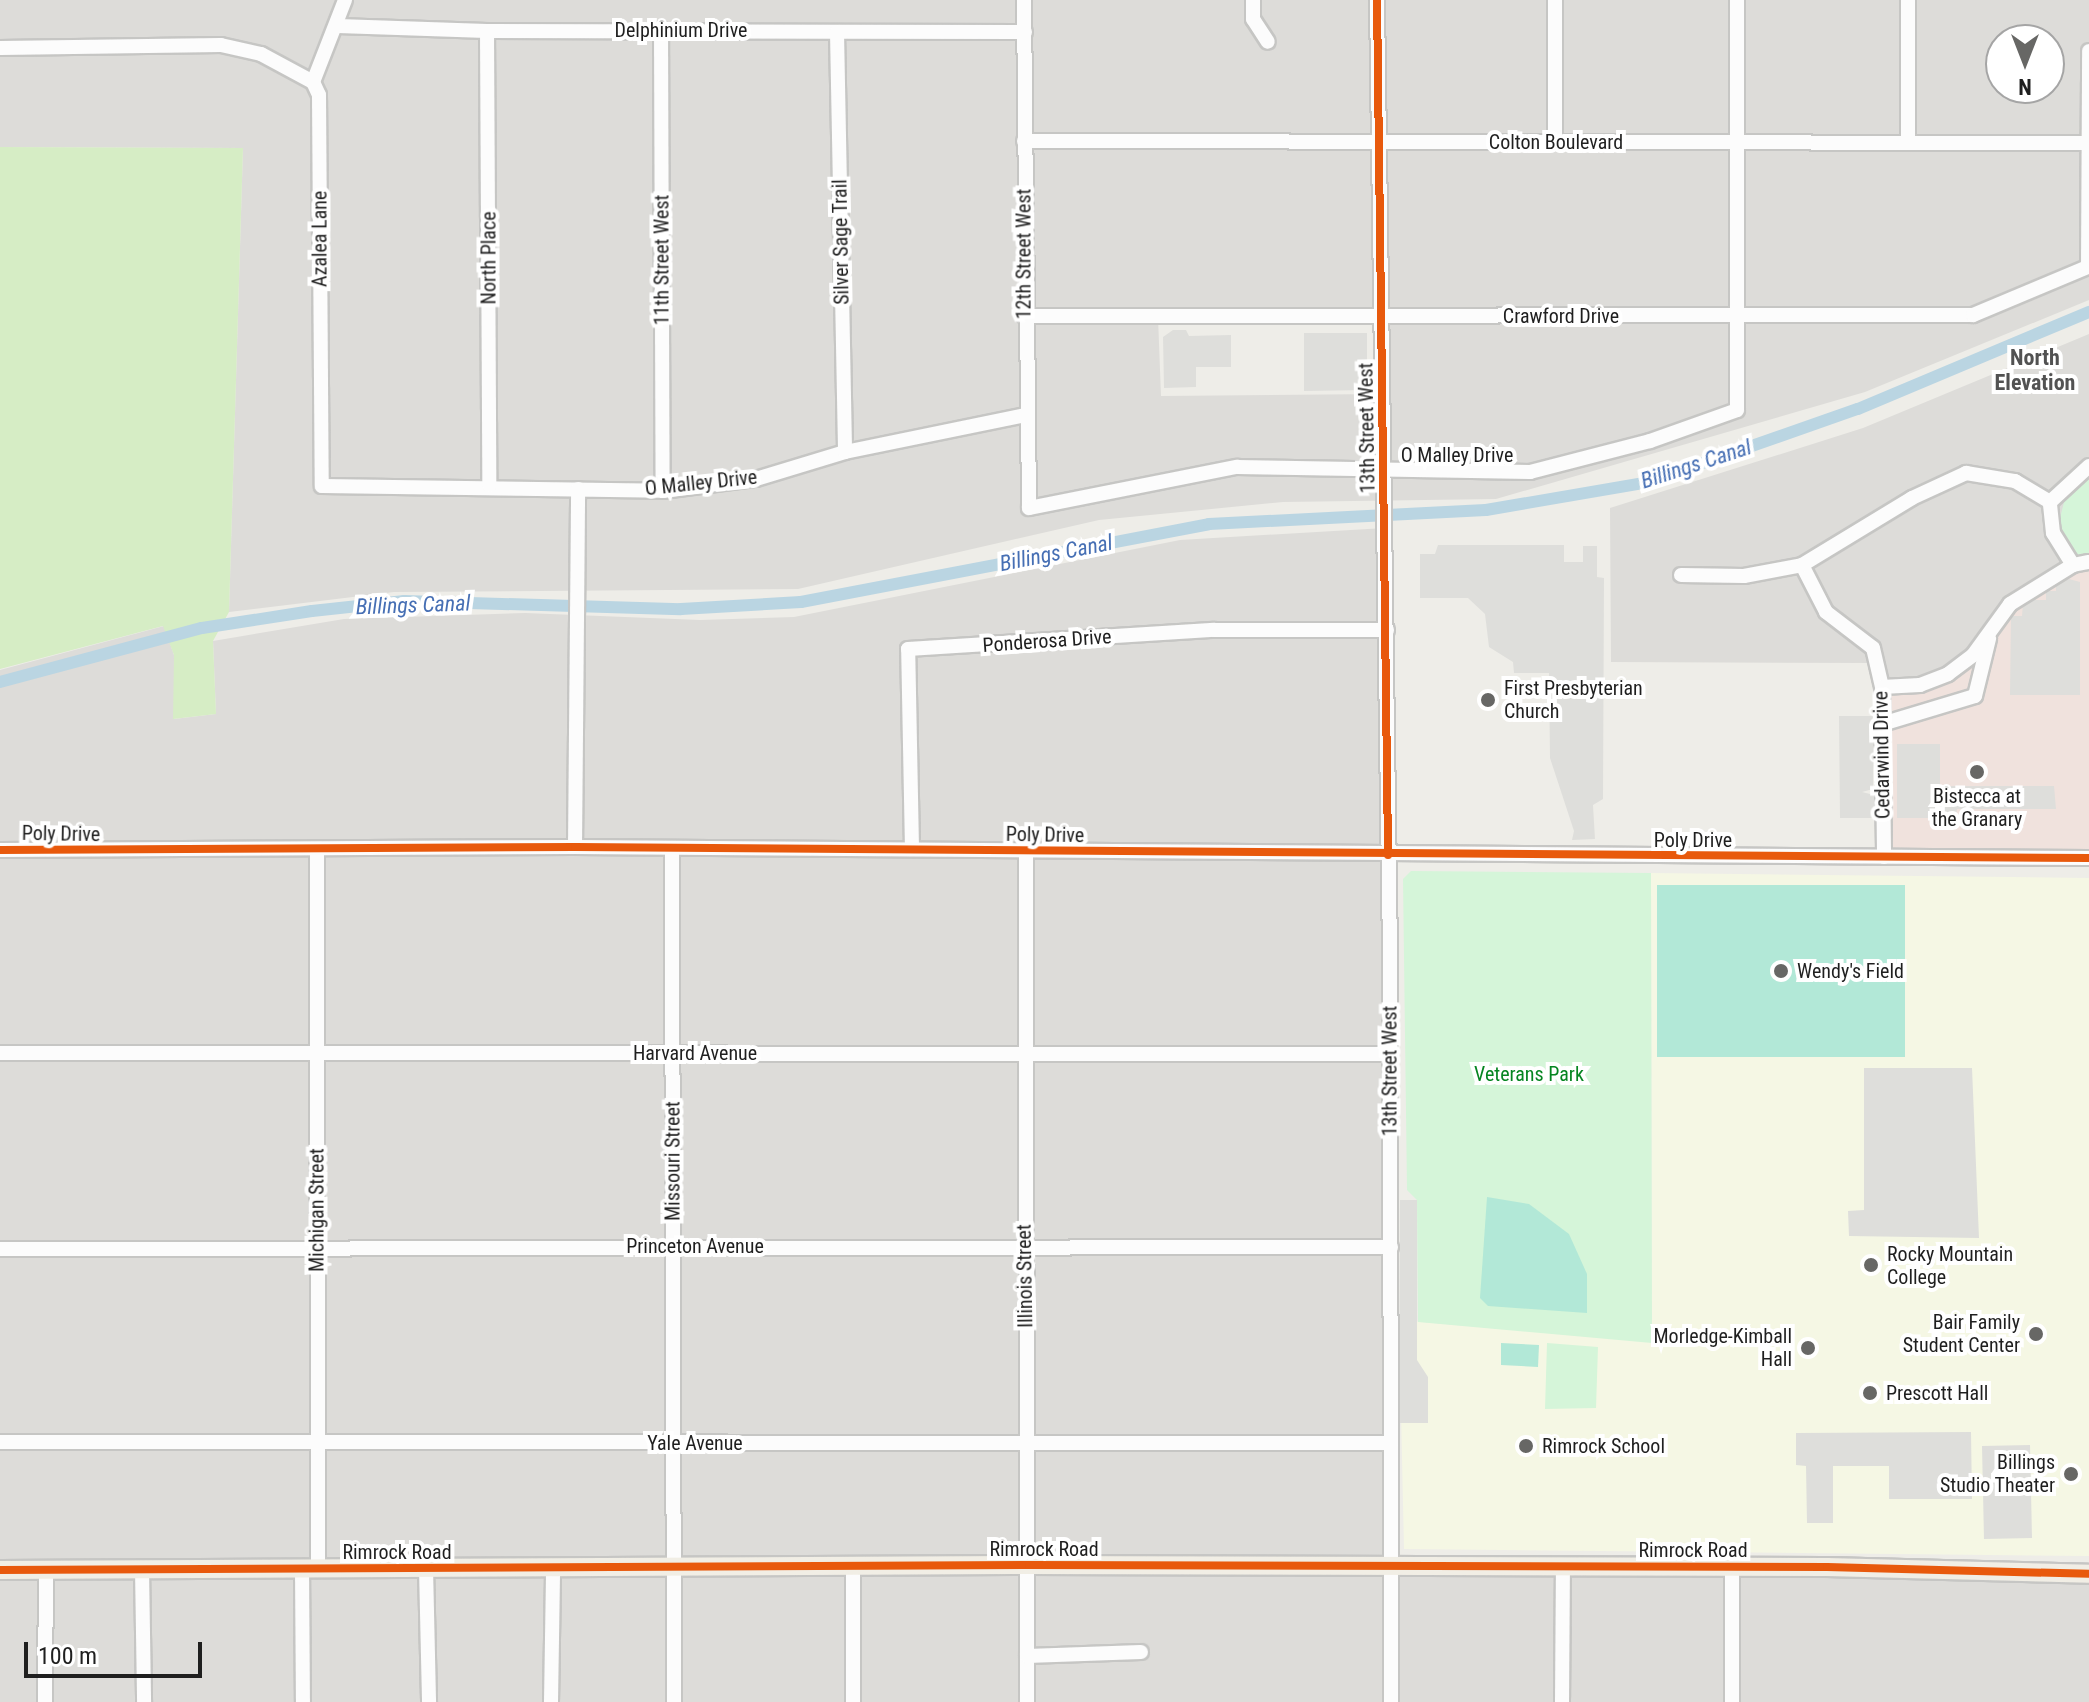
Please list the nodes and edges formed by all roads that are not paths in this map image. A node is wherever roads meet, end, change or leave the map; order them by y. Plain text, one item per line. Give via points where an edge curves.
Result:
1 (345, 0) edge
2 (1024, 0) edge
3 (1253, 0) edge
4 (1377, 0) edge
5 (1555, 0) edge
6 (1737, 0) edge
7 (1908, 0) edge
8 (338, 26) junction
9 (661, 29) junction
10 (487, 31) junction
11 (837, 32) junction
12 (1025, 32) junction
13 (1268, 42) dead end
14 (0, 48) edge
15 (2089, 51) edge
16 (313, 82) junction
17 (1024, 141) junction
18 (1377, 142) junction
19 (1555, 142) junction
20 (1737, 143) junction
21 (1908, 143) junction
22 (2088, 143) edge
23 (2088, 267) edge
24 (1024, 316) junction
25 (1381, 316) junction
26 (1738, 316) junction
27 (1026, 415) junction
28 (845, 452) junction
29 (2089, 466) edge
30 (1384, 471) junction
31 (489, 485) junction
32 (322, 486) joint
33 (578, 489) junction
34 (663, 491) junction
35 (2050, 502) junction
36 (1029, 508) joint
37 (2089, 562) edge
38 (1802, 565) junction
39 (2073, 565) junction
40 (1681, 575) dead end
41 (1994, 623) junction
42 (1387, 630) junction
43 (1882, 687) junction
44 (1882, 724) junction
45 (575, 847) junction
46 (672, 849) junction
47 (912, 849) junction
48 (0, 850) edge
49 (1026, 850) junction
50 (317, 851) junction
51 (1388, 855) junction
52 (1884, 857) junction
53 (2089, 858) edge
54 (672, 1052) junction
55 (0, 1053) edge
56 (1025, 1054) junction
57 (1390, 1054) junction
58 (316, 1056) junction
59 (673, 1245) junction
60 (1391, 1247) junction
61 (0, 1249) edge
62 (318, 1249) junction
63 (1024, 1249) junction
64 (0, 1442) edge
65 (316, 1443) junction
66 (673, 1443) junction
67 (1391, 1443) junction
68 (1029, 1444) junction
69 (1029, 1565) junction
70 (1563, 1566) junction
71 (1732, 1566) junction
72 (1391, 1567) junction
73 (310, 1568) junction
74 (426, 1568) junction
75 (673, 1568) junction
76 (853, 1568) junction
77 (46, 1569) junction
78 (142, 1569) junction
79 (553, 1569) junction
80 (0, 1570) edge
81 (2089, 1574) edge
82 (1141, 1652) dead end
83 (1027, 1656) junction
84 (45, 1702) edge
85 (144, 1702) edge
86 (303, 1702) edge
87 (429, 1702) edge
88 (551, 1702) edge
89 (674, 1702) edge
90 (853, 1702) edge
91 (1027, 1702) edge
92 (1391, 1702) edge
93 (1562, 1702) edge
94 (1732, 1702) edge

1 - 8 street
2 - 12 street, 12th Street West
3 - 13 street via 1253,19
4 - 18 street, 13th Street West
5 - 19 street
6 - 20 street
7 - 21 street
8 - 10 street, Delphinium Drive
8 - 16 street
9 - 10 street, Delphinium Drive
9 - 11 street, Delphinium Drive
9 - 34 street, 11th Street West
10 - 31 street, North Place
11 - 12 street, Delphinium Drive
11 - 28 street, Silver Sage Trail
12 - 17 street, 12th Street West
14 - 16 street via 221,45 261,54
15 - 22 street
16 - 32 street, Azalea Lane via 319,95
17 - 18 street, Colton Boulevard
17 - 24 street, 12th Street West
18 - 19 street, Colton Boulevard
18 - 25 street, 13th Street West
19 - 20 street, Colton Boulevard
20 - 21 street, Colton Boulevard
20 - 26 street
21 - 22 street, Colton Boulevard
22 - 23 street
23 - 26 street, Crawford Drive via 1973,315
24 - 25 street, Crawford Drive
24 - 27 street, 12th Street West
25 - 26 street, Crawford Drive
25 - 30 street, 13th Street West
26 - 30 street, O Malley Drive via 1737,410 1650,441 1530,472
27 - 28 street, O Malley Drive
27 - 36 street, 12th Street West
28 - 34 street, O Malley Drive via 756,479
29 - 35 street
30 - 36 street, O Malley Drive via 1237,467
30 - 42 street, 13th Street West
31 - 32 street, O Malley Drive
31 - 33 street, O Malley Drive
33 - 34 street, O Malley Drive
33 - 45 street
35 - 38 street via 2015,481 1966,473 1912,498
35 - 39 street via 2053,533
37 - 39 street
38 - 40 street via 1744,576
38 - 43 street, Cedarwind Drive via 1826,612 1873,648
39 - 41 street via 2010,604
41 - 43 street via 1973,655 1948,674 1920,685
41 - 44 street via 1975,696
42 - 47 street, Ponderosa Drive via 1214,630 908,649
42 - 51 street, 13th Street West
43 - 44 street, Cedarwind Drive
44 - 52 street, Cedarwind Drive
45 - 46 street, Poly Drive
45 - 50 street, Poly Drive
46 - 47 street, Poly Drive
46 - 54 street, Missouri Street
47 - 49 street, Poly Drive
48 - 50 street, Poly Drive
49 - 51 street, Poly Drive
49 - 56 street, Illinois Street
50 - 58 street, Michigan Street
51 - 52 street, Poly Drive
51 - 57 street, 13th Street West
52 - 53 street, Poly Drive
54 - 56 street, Harvard Avenue
54 - 58 street, Harvard Avenue
54 - 59 street, Missouri Street
55 - 58 street, Harvard Avenue
56 - 57 street, Harvard Avenue
56 - 63 street, Illinois Street
57 - 60 street, 13th Street West
58 - 62 street, Michigan Street
59 - 62 street, Princeton Avenue
59 - 63 street, Princeton Avenue
59 - 66 street, Missouri Street
60 - 63 street, Princeton Avenue
60 - 67 street, 13th Street West
61 - 62 street, Princeton Avenue
62 - 65 street, Michigan Street
63 - 68 street, Illinois Street
64 - 65 street, Yale Avenue
65 - 66 street, Yale Avenue
65 - 73 street, Michigan Street
66 - 68 street, Yale Avenue
66 - 75 street, Missouri Street
67 - 68 street, Yale Avenue
67 - 72 street, 13th Street West
68 - 69 street, Illinois Street
69 - 72 main road, Rimrock Road
69 - 76 main road, Rimrock Road
69 - 83 street, Illinois Street
70 - 71 main road, Rimrock Road
70 - 72 main road, Rimrock Road
70 - 93 street
71 - 81 main road, Rimrock Road
71 - 94 street
72 - 92 street, 13th Street West
73 - 74 main road, Rimrock Road
73 - 78 main road, Rimrock Road
73 - 86 street, Michigan Street
74 - 79 main road, Rimrock Road
74 - 87 street
75 - 76 main road, Rimrock Road
75 - 79 main road, Rimrock Road
75 - 89 street, Missouri Street
76 - 90 street
77 - 78 main road, Rimrock Road
77 - 80 main road, Rimrock Road
77 - 84 street
78 - 85 street
79 - 88 street
82 - 83 street
83 - 91 street, Illinois Street

